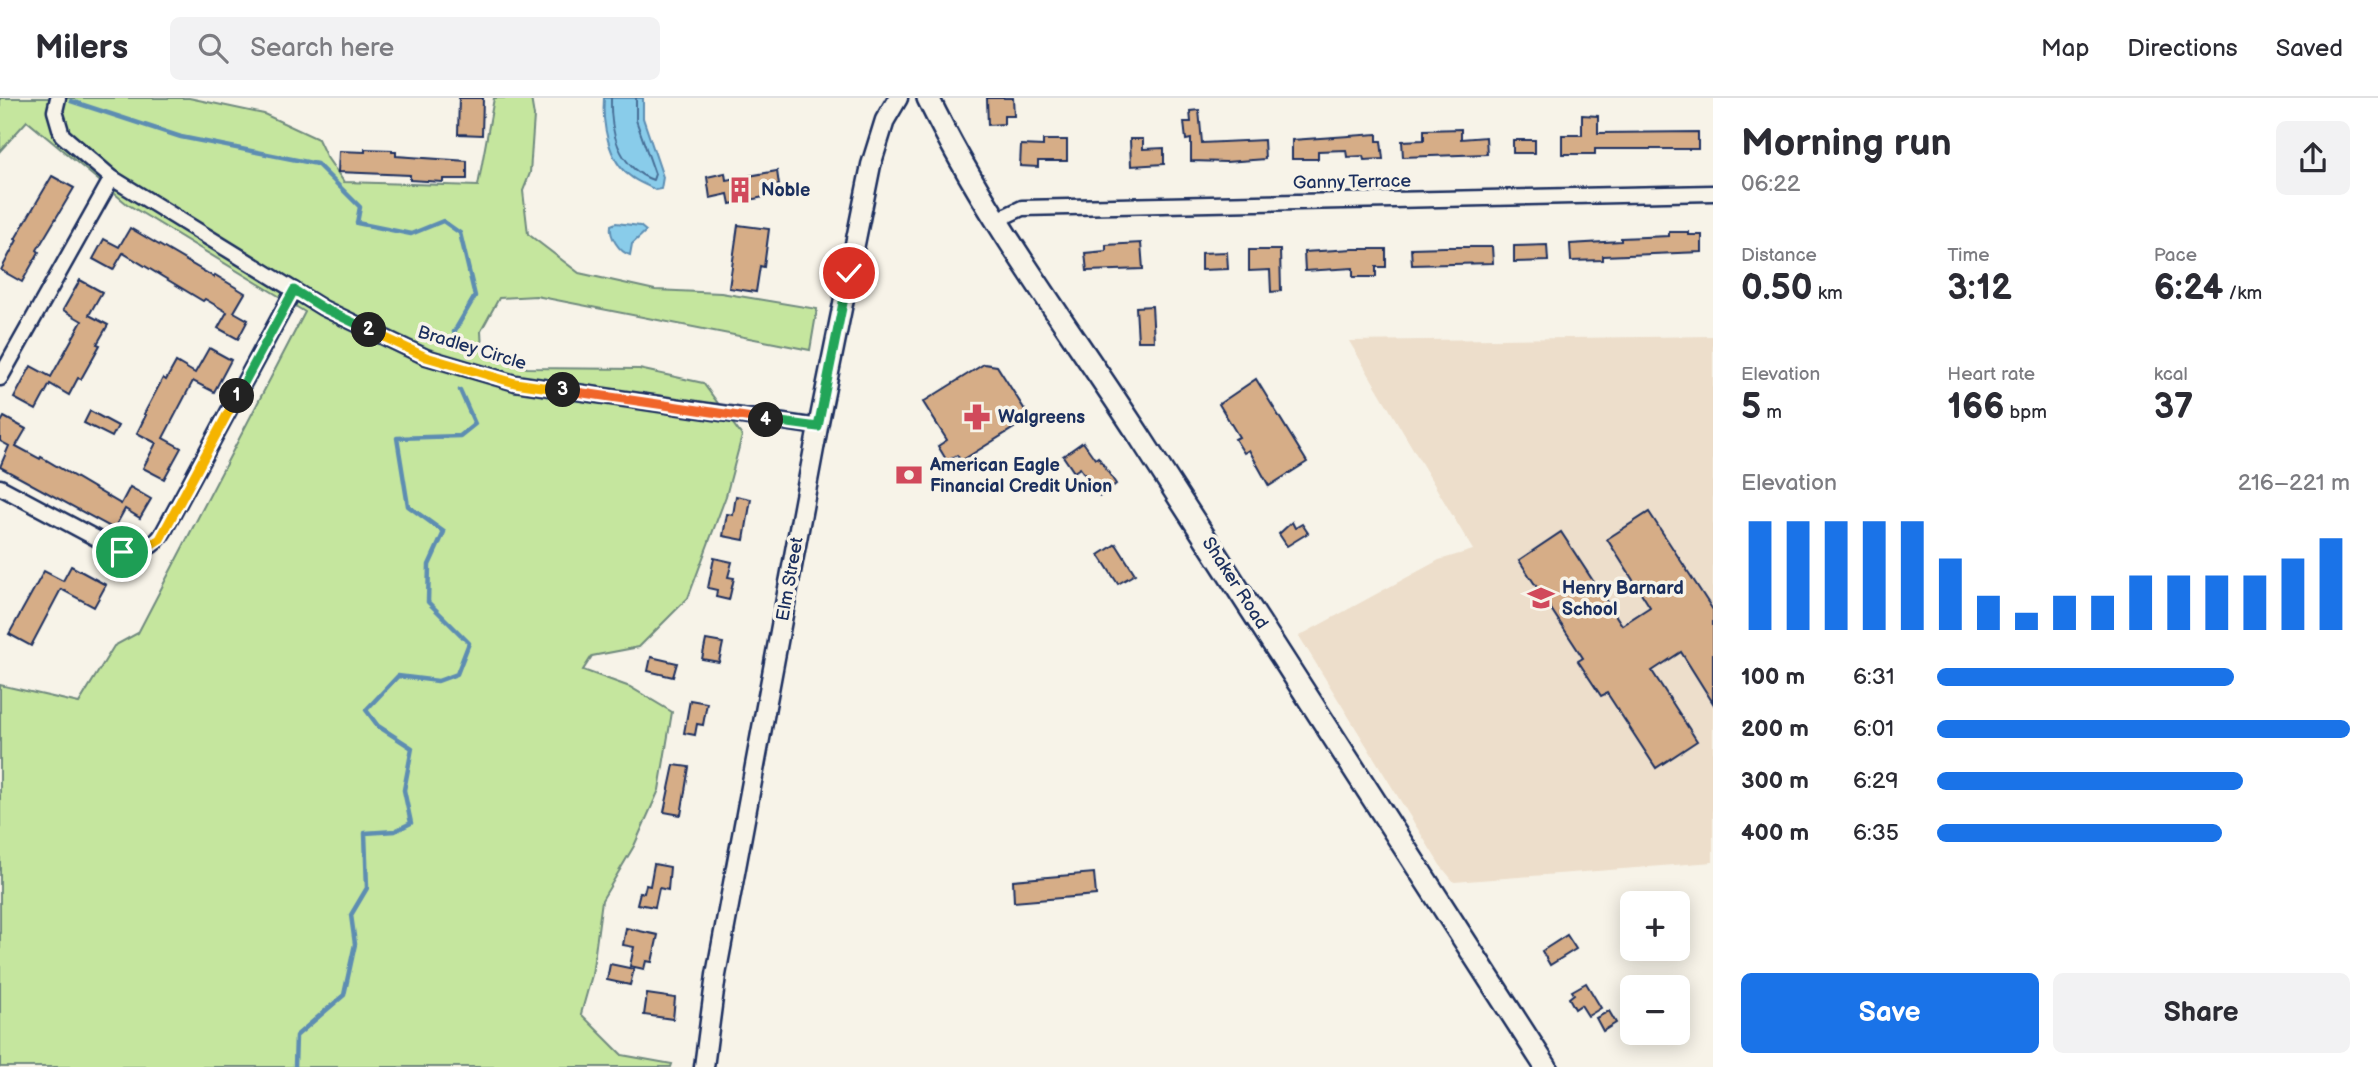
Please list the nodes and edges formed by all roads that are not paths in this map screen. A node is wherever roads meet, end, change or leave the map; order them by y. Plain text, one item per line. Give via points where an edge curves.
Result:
1 (58, 98) edge
2 (898, 98) edge
3 (928, 98) edge
4 (112, 178) junction
5 (1713, 193) edge
6 (995, 221) junction
7 (294, 290) junction
8 (0, 378) edge
9 (818, 427) junction
10 (0, 487) edge
11 (704, 1067) edge
12 (1546, 1067) edge

1 - 4 street, Bradley Circle via 55,111 62,135
2 - 9 street, Elm Street via 885,120 871,164
3 - 6 main road, Shaker Road
4 - 7 street, Bradley Circle
4 - 8 street
5 - 6 street, Ganny Terrace via 1021,208
6 - 12 main road, Shaker Road via 1140,436
7 - 9 street, Bradley Circle via 426,357 515,383
7 - 10 street via 160,539 151,546 136,554 122,552
9 - 11 street, Elm Street via 716,975

